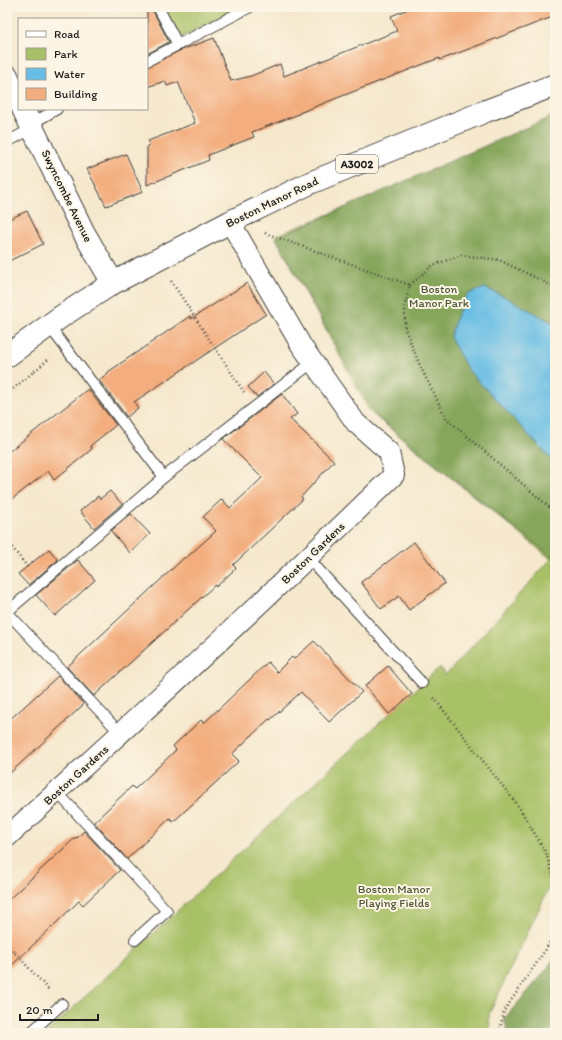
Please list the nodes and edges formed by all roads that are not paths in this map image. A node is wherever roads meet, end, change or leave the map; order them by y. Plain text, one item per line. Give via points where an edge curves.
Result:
1 (158, 7) edge
2 (250, 7) edge
3 (178, 45) junction
4 (148, 60) edge
5 (7, 76) edge
6 (555, 85) edge
7 (18, 98) edge
8 (54, 110) edge
9 (29, 120) edge
10 (7, 142) edge
11 (230, 222) junction
12 (112, 283) junction
13 (49, 326) junction
14 (7, 356) edge
15 (313, 362) junction
16 (164, 478) junction
17 (308, 558) junction
18 (7, 612) edge
19 (422, 683) road end
20 (121, 734) junction
21 (57, 792) junction
22 (7, 838) edge
23 (135, 940) dead end
24 (62, 1004) road end
25 (30, 1033) edge

1 - 3 lane
2 - 3 lane
3 - 4 lane
5 - 7 main road
6 - 11 main road, Boston Manor Road / A3002 via 310,183
8 - 9 lane
9 - 10 lane
9 - 12 main road, Swyncombe Avenue via 84,233
11 - 12 main road, Boston Manor Road / A3002
11 - 15 street, Boston Gardens
12 - 13 main road, Boston Manor Road / A3002
13 - 14 main road, Boston Manor Road / A3002
13 - 16 lane
15 - 16 lane
15 - 17 street, Boston Gardens via 356,423 389,452 394,474
16 - 18 lane
17 - 19 lane
17 - 20 street, Boston Gardens
18 - 20 lane
20 - 21 street, Boston Gardens
21 - 22 street, Boston Gardens
21 - 23 lane via 167,911
24 - 25 lane

